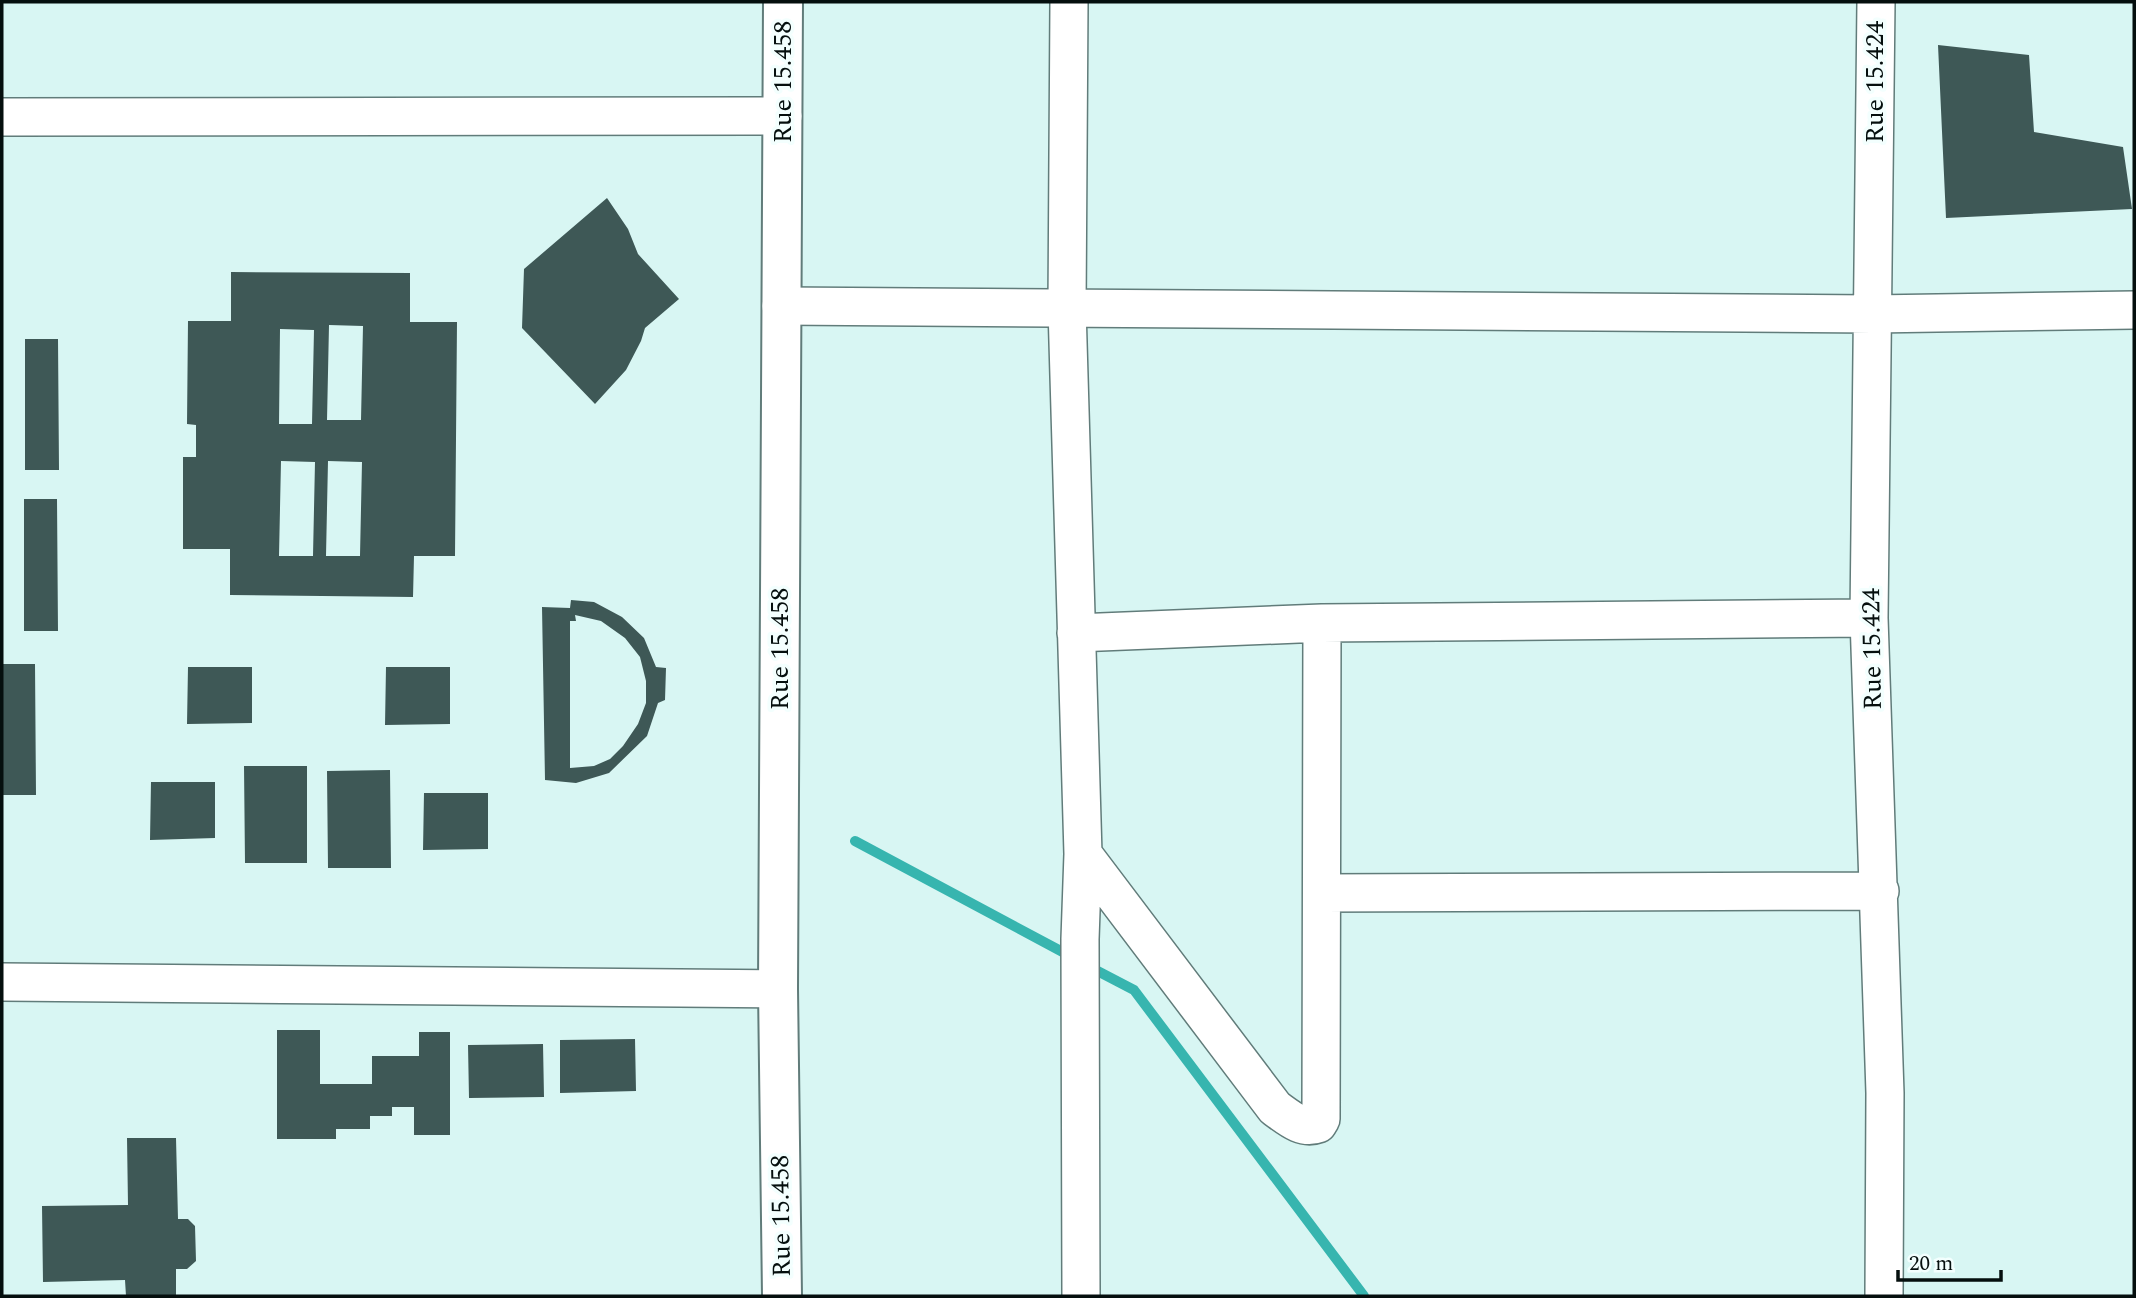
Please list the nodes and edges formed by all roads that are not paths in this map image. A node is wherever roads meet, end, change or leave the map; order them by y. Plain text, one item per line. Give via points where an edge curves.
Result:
1 (783, 2) edge
2 (1069, 2) edge
3 (1876, 2) edge
4 (783, 116) junction
5 (2, 117) edge
6 (781, 306) junction
7 (1066, 308) junction
8 (2134, 310) edge
9 (1873, 314) junction
10 (1869, 618) junction
11 (1322, 622) junction
12 (1076, 633) junction
13 (1083, 854) junction
14 (1880, 891) junction
15 (1322, 893) junction
16 (2, 982) edge
17 (778, 989) junction
18 (782, 1296) edge
19 (1081, 1296) edge
20 (1884, 1296) edge

1 - 4 main road, Rue 15.458
2 - 7 street
3 - 9 street, Rue 15.424
4 - 5 street
4 - 6 main road, Rue 15.458
6 - 7 street
6 - 17 main road, Rue 15.458
7 - 9 street
7 - 12 street
8 - 9 street
9 - 10 street, Rue 15.424
10 - 11 street
10 - 14 street, Rue 15.424
11 - 12 street
11 - 15 street
12 - 13 street
13 - 15 street via 1275,1108 1309,1126 1321,1119
13 - 19 street
14 - 15 street
14 - 20 street, Rue 15.424
16 - 17 street
17 - 18 main road, Rue 15.458

